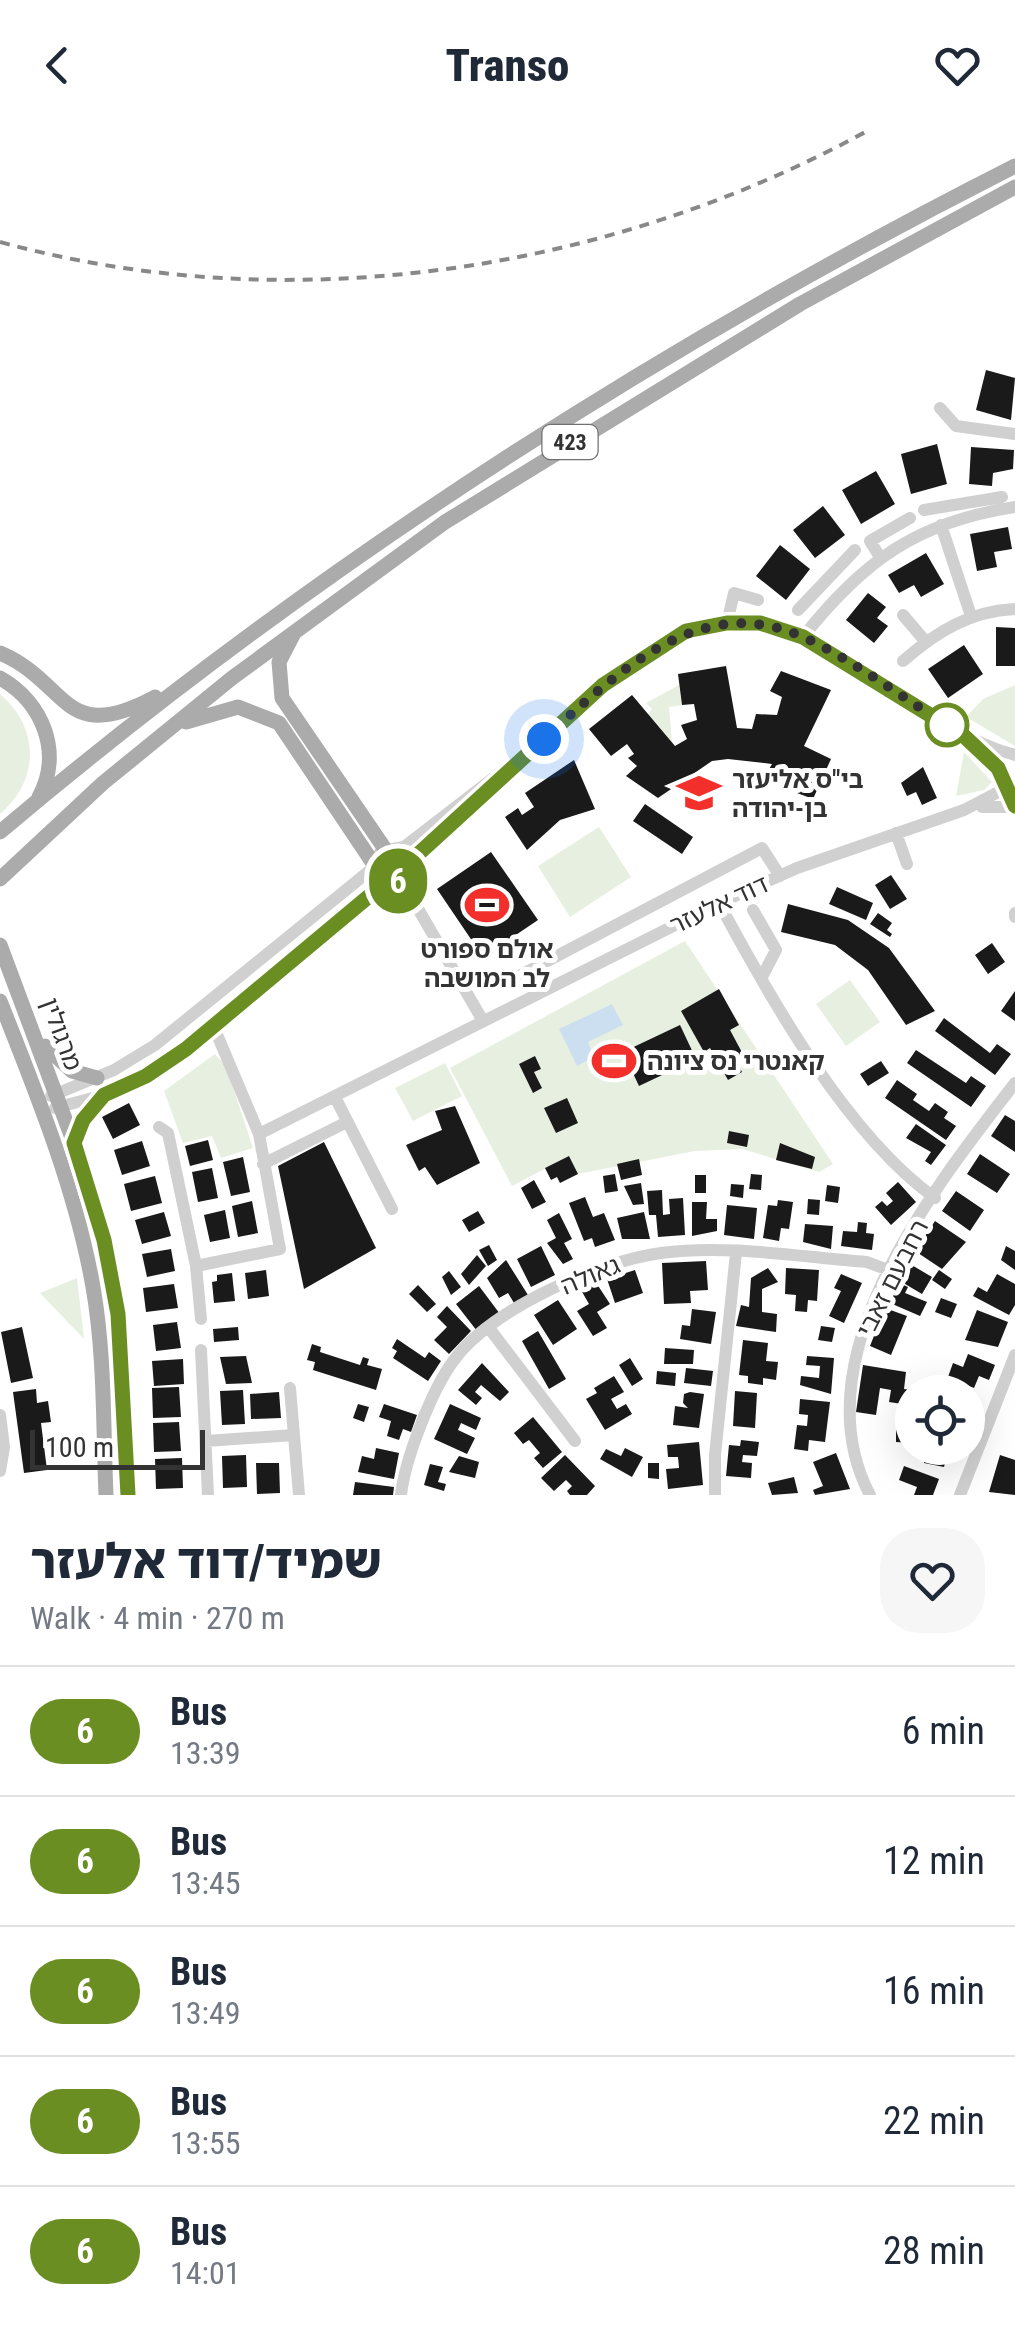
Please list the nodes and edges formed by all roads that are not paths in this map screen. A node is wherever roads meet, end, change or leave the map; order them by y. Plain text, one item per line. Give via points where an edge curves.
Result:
1 (1015, 166) edge
2 (1015, 187) edge
3 (940, 408) dead end
4 (1015, 434) edge
5 (1002, 496) dead end
6 (966, 500) junction
7 (1015, 507) edge
8 (924, 510) dead end
9 (969, 515) junction
10 (910, 518) dead end
11 (941, 525) junction
12 (855, 550) dead end
13 (880, 557) junction
14 (828, 574) junction
15 (842, 589) junction
16 (758, 600) dead end
17 (1015, 609) edge
18 (798, 610) dead end
19 (903, 615) dead end
20 (970, 616) junction
21 (727, 623) junction
22 (302, 624) junction
23 (803, 637) junction
24 (925, 641) junction
25 (0, 653) edge
26 (903, 661) dead end
27 (194, 676) junction
28 (0, 678) edge
29 (964, 736) junction
30 (544, 739) junction
31 (153, 742) junction
32 (1015, 759) edge
33 (1006, 784) junction
34 (36, 802) junction
35 (1015, 806) edge
36 (964, 810) junction
37 (0, 832) edge
38 (896, 833) junction
39 (390, 849) junction
40 (907, 864) dead end
41 (373, 866) junction
42 (780, 876) junction
43 (398, 878) junction
44 (0, 879) edge
45 (718, 903) junction
46 (753, 910) dead end
47 (0, 946) edge
48 (576, 946) junction
49 (586, 969) junction
50 (762, 978) junction
51 (502, 985) dead end
52 (0, 1001) edge
53 (483, 1021) junction
54 (213, 1025) junction
55 (36, 1035) junction
56 (97, 1078) junction
57 (1015, 1083) edge
58 (56, 1092) junction
59 (104, 1095) junction
60 (335, 1097) junction
61 (38, 1107) junction
62 (62, 1108) junction
63 (346, 1122) junction
64 (158, 1126) dead end
65 (259, 1134) junction
66 (74, 1143) junction
67 (264, 1164) junction
68 (935, 1198) junction
69 (392, 1209) dead end
70 (736, 1253) junction
71 (196, 1266) junction
72 (891, 1270) junction
73 (202, 1319) dead end
74 (489, 1328) junction
75 (202, 1350) dead end
76 (1015, 1355) edge
77 (290, 1388) dead end
78 (0, 1415) edge
79 (294, 1434) junction
80 (206, 1441) junction
81 (575, 1441) dead end
82 (0, 1471) edge
83 (106, 1495) edge
84 (128, 1495) edge
85 (208, 1495) edge
86 (299, 1495) edge
87 (401, 1495) edge
88 (715, 1495) edge
89 (870, 1495) edge
90 (960, 1495) edge

1 - 27 main road, 423 via 600,402 389,536
2 - 22 main road, 423 via 642,397 477,501
3 - 4 street via 956,426
5 - 6 street
6 - 8 street
6 - 9 street
7 - 9 street
9 - 11 street
10 - 13 street via 870,541
11 - 13 street
11 - 20 street
12 - 14 street
13 - 15 street
14 - 15 street
14 - 18 street
15 - 23 street
16 - 21 street via 734,593
17 - 20 street
19 - 24 street
20 - 24 street
21 - 23 street via 760,623
21 - 30 street via 670,639 603,685
22 - 31 main road, 423
22 - 39 main road via 279,662 282,698
23 - 29 street
24 - 26 street
25 - 27 main road via 67,706 101,716 136,707
27 - 34 main road, 423
28 - 34 main road via 29,702 45,728 50,765
29 - 32 street
29 - 33 street
30 - 39 street via 445,818
30 - 43 street
31 - 41 main road via 220,711 238,707 268,716
31 - 44 main road, 423
32 - 33 street
33 - 35 street
33 - 36 street, דוד אלעזר
34 - 37 main road, 423
35 - 36 street, דוד אלעזר
36 - 38 street, דוד אלעזר
38 - 40 street
38 - 42 street, דוד אלעזר
39 - 41 street
39 - 43 street via 404,855
41 - 43 street
41 - 56 street via 155,1045
42 - 45 street, דוד אלעזר
42 - 48 street via 762,848
43 - 53 street
43 - 54 street
45 - 49 street, דוד אלעזר
45 - 50 street
46 - 50 street via 776,950
47 - 55 main road, מרגולין
48 - 49 street
48 - 51 street
49 - 53 street, דוד אלעזר
50 - 68 street via 883,1156
52 - 61 main road, מרגולין
53 - 60 street, דוד אלעזר
54 - 59 street via 146,1076
54 - 65 street
55 - 56 main road via 60,1063
55 - 58 main road, מרגולין
56 - 58 street
57 - 68 street, רחבעם זאבי
58 - 61 street
58 - 62 main road, מרגולין
59 - 62 street
59 - 66 main road
60 - 63 street
60 - 65 street, דוד אלעזר
61 - 62 street
61 - 83 main road, מרגולין via 92,1285
62 - 66 main road, מרגולין
63 - 67 street
63 - 69 street
64 - 71 street via 168,1133
65 - 67 street
66 - 84 main road, מרגולין via 116,1299
67 - 71 street via 280,1249
68 - 72 street, רחבעם זאבי
70 - 72 street, גאולה via 867,1262
70 - 74 street, גאולה via 663,1252 600,1268
70 - 88 street
71 - 73 street
72 - 89 street, רחבעם זאבי via 862,1330 847,1397 852,1454
74 - 81 street
74 - 87 street, גאולה via 454,1360 422,1426
75 - 80 street
76 - 90 street
77 - 79 street
78 - 82 street
79 - 80 street
79 - 86 street
80 - 85 street

